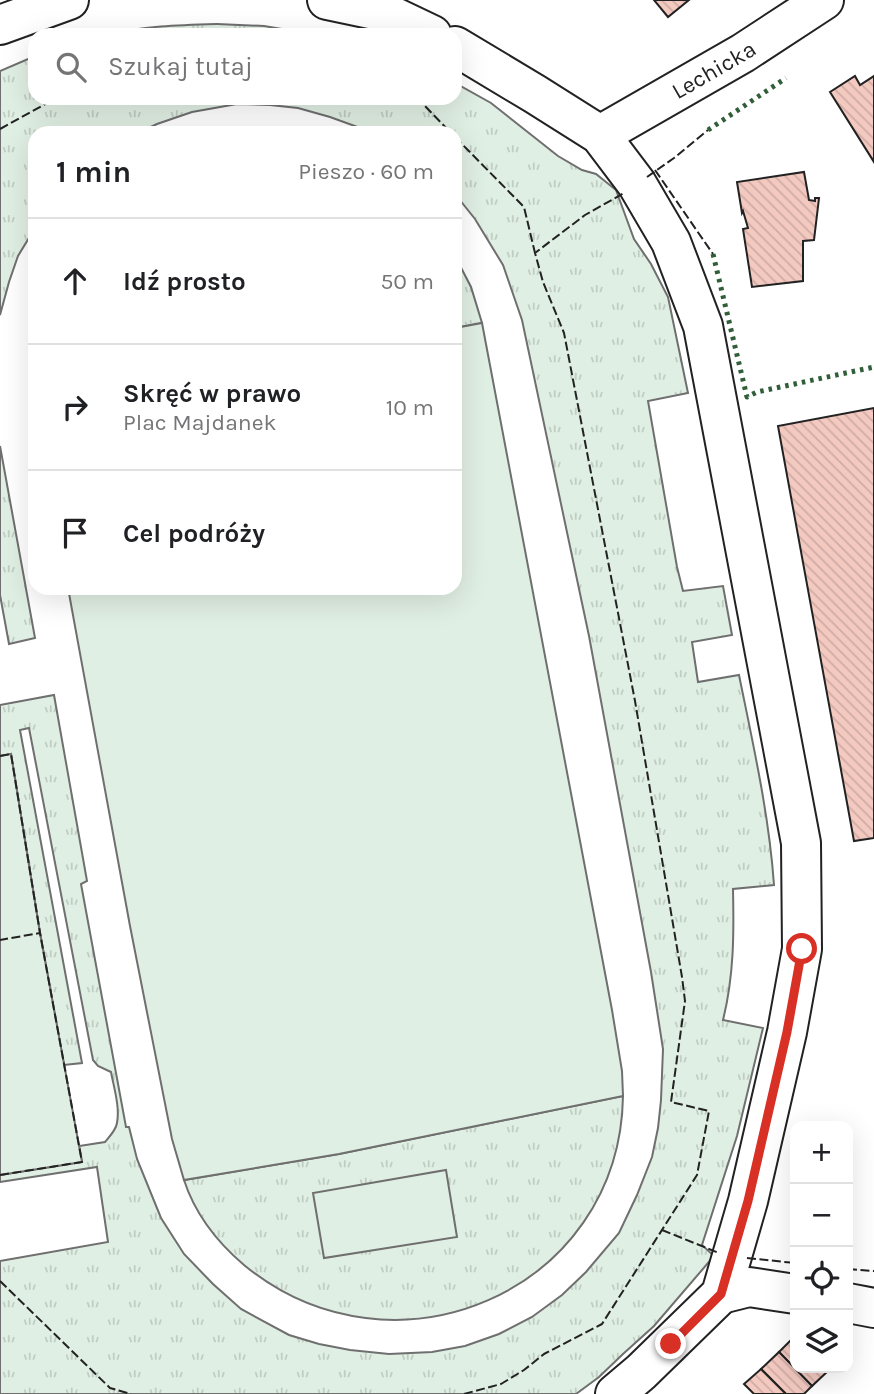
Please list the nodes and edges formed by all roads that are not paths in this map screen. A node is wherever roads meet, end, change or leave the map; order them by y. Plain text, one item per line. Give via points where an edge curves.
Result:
1 (69, 0) edge
2 (327, 0) edge
3 (824, 0) edge
4 (0, 25) edge
5 (417, 28) edge
6 (462, 50) edge
7 (600, 135) junction
8 (790, 1293) edge
9 (721, 1294) junction
10 (853, 1304) edge
11 (874, 1308) edge
12 (615, 1394) edge

1 - 4 street
2 - 5 street via 384,12
3 - 7 street, Lechicka via 743,53
6 - 7 street
7 - 9 street via 637,184 671,242 703,326 801,844 800,961 748,1201
8 - 9 street via 749,1287
9 - 12 street
10 - 11 street

